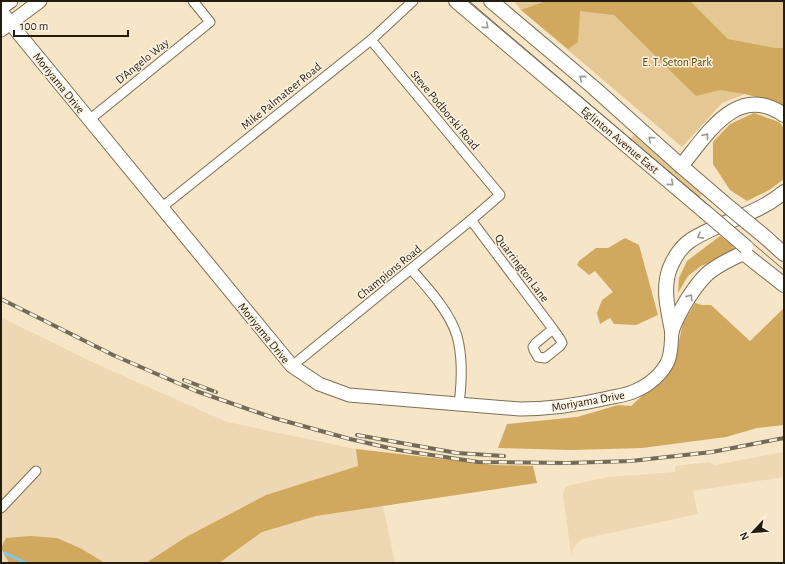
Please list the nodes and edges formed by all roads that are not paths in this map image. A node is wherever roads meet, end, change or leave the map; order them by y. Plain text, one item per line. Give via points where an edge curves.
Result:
1 (11, 1) edge
2 (40, 1) edge
3 (193, 1) edge
4 (413, 1) edge
5 (456, 1) edge
6 (491, 1) edge
7 (1, 10) edge
8 (6, 27) edge
9 (371, 40) junction
10 (784, 115) edge
11 (89, 120) junction
12 (681, 166) junction
13 (784, 192) edge
14 (500, 195) joint
15 (161, 208) junction
16 (471, 220) junction
17 (784, 254) edge
18 (411, 269) junction
19 (784, 279) edge
20 (784, 285) edge
21 (553, 330) dead end
22 (672, 331) junction
23 (292, 366) junction
24 (459, 404) junction
25 (36, 471) dead end
26 (1, 508) edge

1 - 7 street
2 - 8 street
3 - 11 street, D'Angelo Way via 210,22
4 - 9 street, Mike Palmateer Road
5 -> 19 main road, Eglinton Avenue East, bridge
12 -> 6 main road, Eglinton Avenue East
7 - 8 street, Moriyama Drive
8 - 11 street, Moriyama Drive
9 - 14 street, Steve Podborski Road
9 - 15 street, Mike Palmateer Road
12 -> 10 main road via 724,116 742,106 752,104 768,107
11 - 15 street, Moriyama Drive
12 - 17 main road, Eglinton Avenue East, bridge
13 -> 22 main road via 759,209 690,241 681,250 667,278 667,300
14 - 16 street, Champions Road
15 - 23 street, Moriyama Drive
16 - 18 street, Champions Road
16 - 21 street, Quarrington Lane
18 - 23 street, Champions Road
18 - 24 street via 447,314 456,335 461,362
22 -> 20 main road via 677,316 706,275 741,254 746,255
22 - 24 street, Moriyama Drive via 668,361 654,379 637,390 573,406 542,409
23 - 24 street, Moriyama Drive via 319,384 349,396
25 - 26 street

